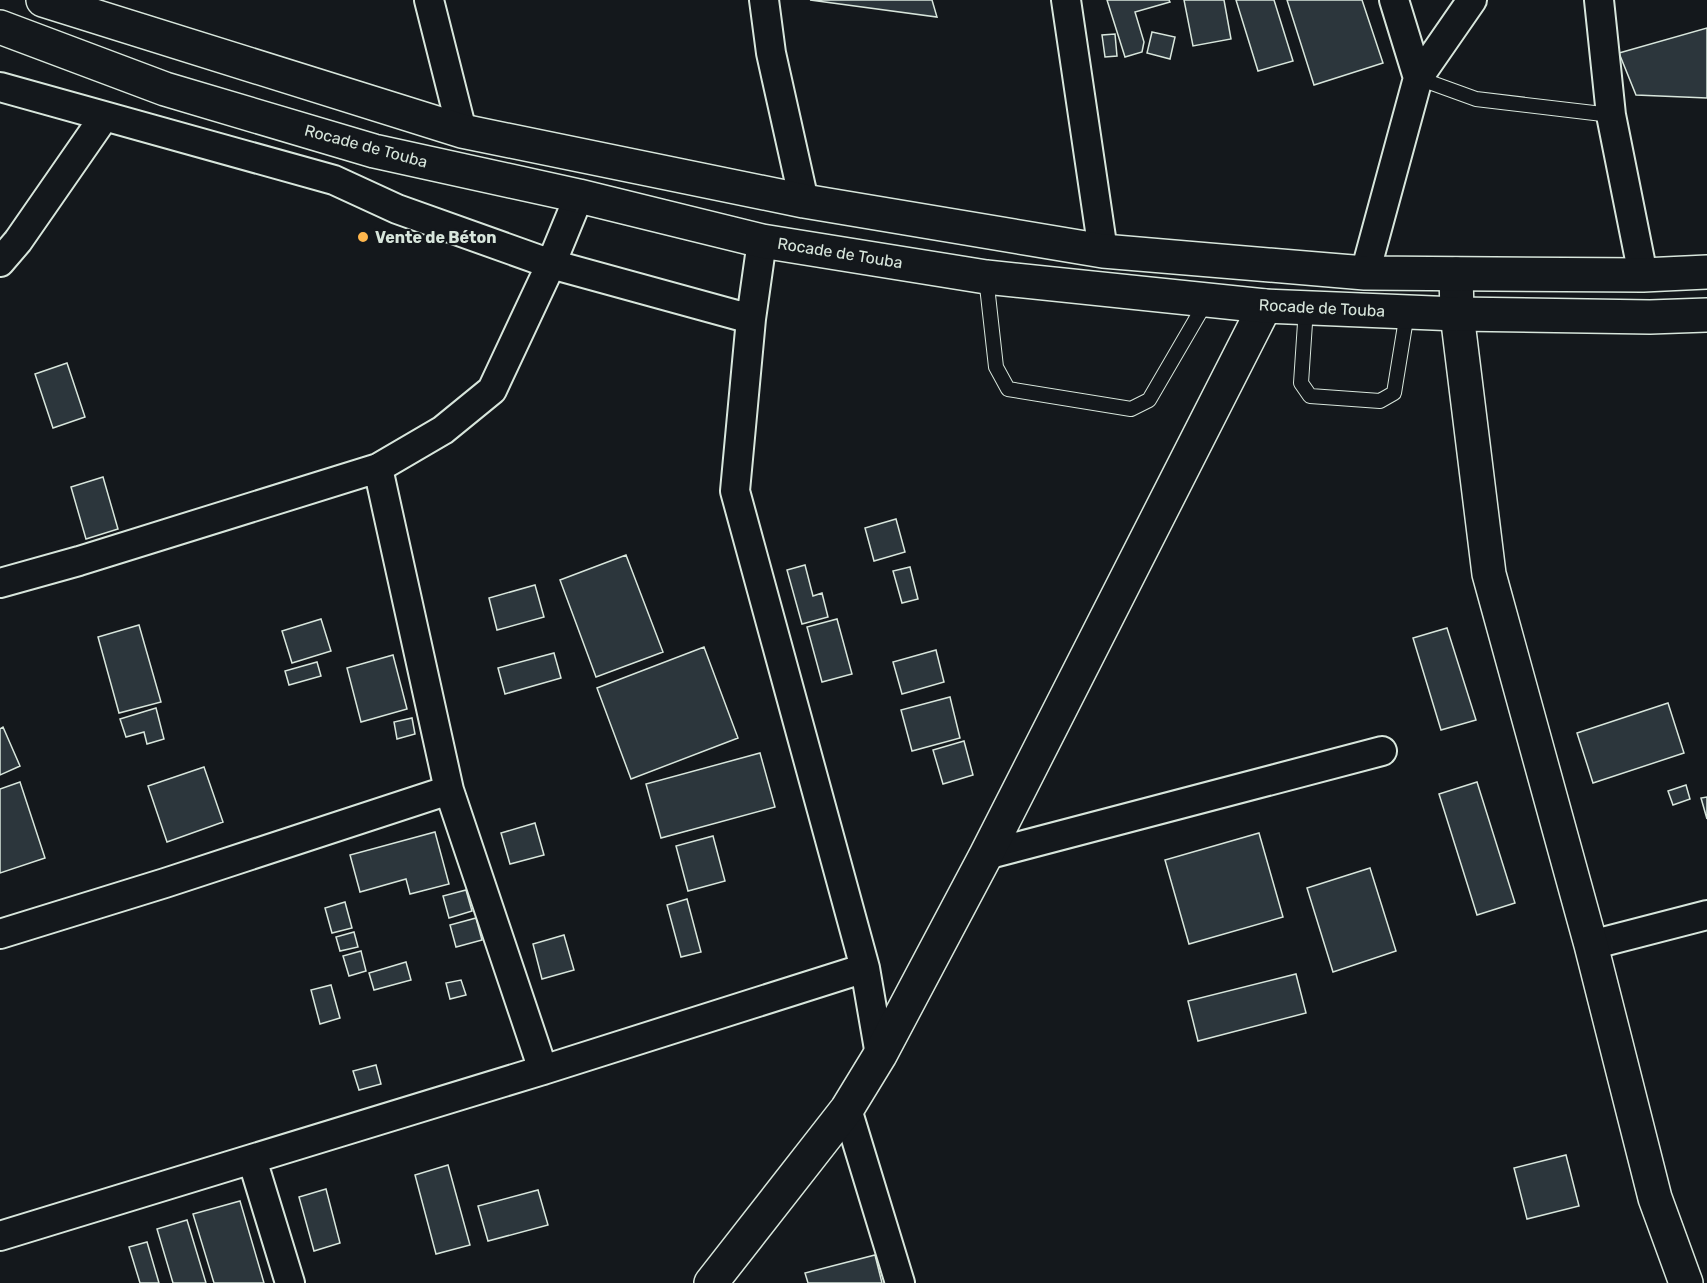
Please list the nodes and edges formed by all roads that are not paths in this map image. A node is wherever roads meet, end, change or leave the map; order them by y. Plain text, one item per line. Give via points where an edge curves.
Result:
1 (429, 0) edge
2 (764, 0) edge
3 (1066, 0) edge
4 (1394, 0) edge
5 (1472, 0) edge
6 (1599, 0) edge
7 (52, 2) edge
8 (0, 27) edge
9 (1418, 78) junction
10 (0, 87) edge
11 (1611, 115) junction
12 (104, 117) junction
13 (462, 131) junction
14 (579, 196) junction
15 (804, 201) junction
16 (762, 241) junction
17 (1103, 251) junction
18 (0, 262) edge
19 (551, 264) junction
20 (1284, 266) junction
21 (1707, 272) edge
22 (1365, 273) junction
23 (1456, 274) junction
24 (1643, 275) junction
25 (986, 277) junction
26 (1207, 300) junction
27 (1265, 306) junction
28 (1306, 308) junction
29 (1407, 313) junction
30 (1456, 314) junction
31 (1707, 315) edge
32 (751, 319) junction
33 (378, 468) junction
34 (0, 583) edge
35 (1382, 751) dead end
36 (449, 790) junction
37 (986, 855) junction
38 (1707, 915) edge
39 (0, 934) edge
40 (1591, 945) junction
41 (866, 968) junction
42 (880, 1055) junction
43 (543, 1070) junction
44 (847, 1108) junction
45 (252, 1159) junction
46 (0, 1236) edge
47 (290, 1283) edge
48 (711, 1283) edge
49 (900, 1283) edge
50 (1686, 1283) edge

1 - 13 street
2 - 15 street via 771,53
3 - 17 street
4 - 9 street
5 - 9 street
6 - 11 street
7 - 13 main road
8 - 14 main road, Rocade de Touba via 165,88 374,151
9 - 11 lane via 1476,99
9 - 22 street
10 - 12 street
11 - 24 street
12 - 18 street
12 - 19 street via 334,180 397,209
13 - 15 main road
14 - 16 main road, Rocade de Touba
14 - 19 street
15 - 17 main road
16 - 25 main road, Rocade de Touba
16 - 32 street
17 - 20 main road
19 - 32 street
19 - 33 street via 492,390 443,430
20 - 22 main road
20 - 27 main road
21 - 24 main road
22 - 23 main road
23 - 24 main road
23 - 30 main road
25 - 26 main road, Rocade de Touba
25 - 26 lane via 996,367 1008,389 1131,409 1149,400
26 - 27 main road, Rocade de Touba
27 - 28 main road, Rocade de Touba
27 - 37 main road
28 - 29 main road, Rocade de Touba
28 - 29 lane via 1301,383 1310,396 1380,401 1394,393
29 - 30 main road, Rocade de Touba
30 - 31 main road, Rocade de Touba
30 - 40 main road via 1489,574
32 - 41 street via 735,491
33 - 34 street
33 - 36 street
35 - 37 street
36 - 39 street
36 - 43 street
37 - 42 main road
38 - 40 street
40 - 50 main road via 1654,1198
41 - 42 street
41 - 43 street
42 - 44 main road
43 - 45 street
44 - 48 main road
44 - 49 street
45 - 46 street
45 - 47 street

